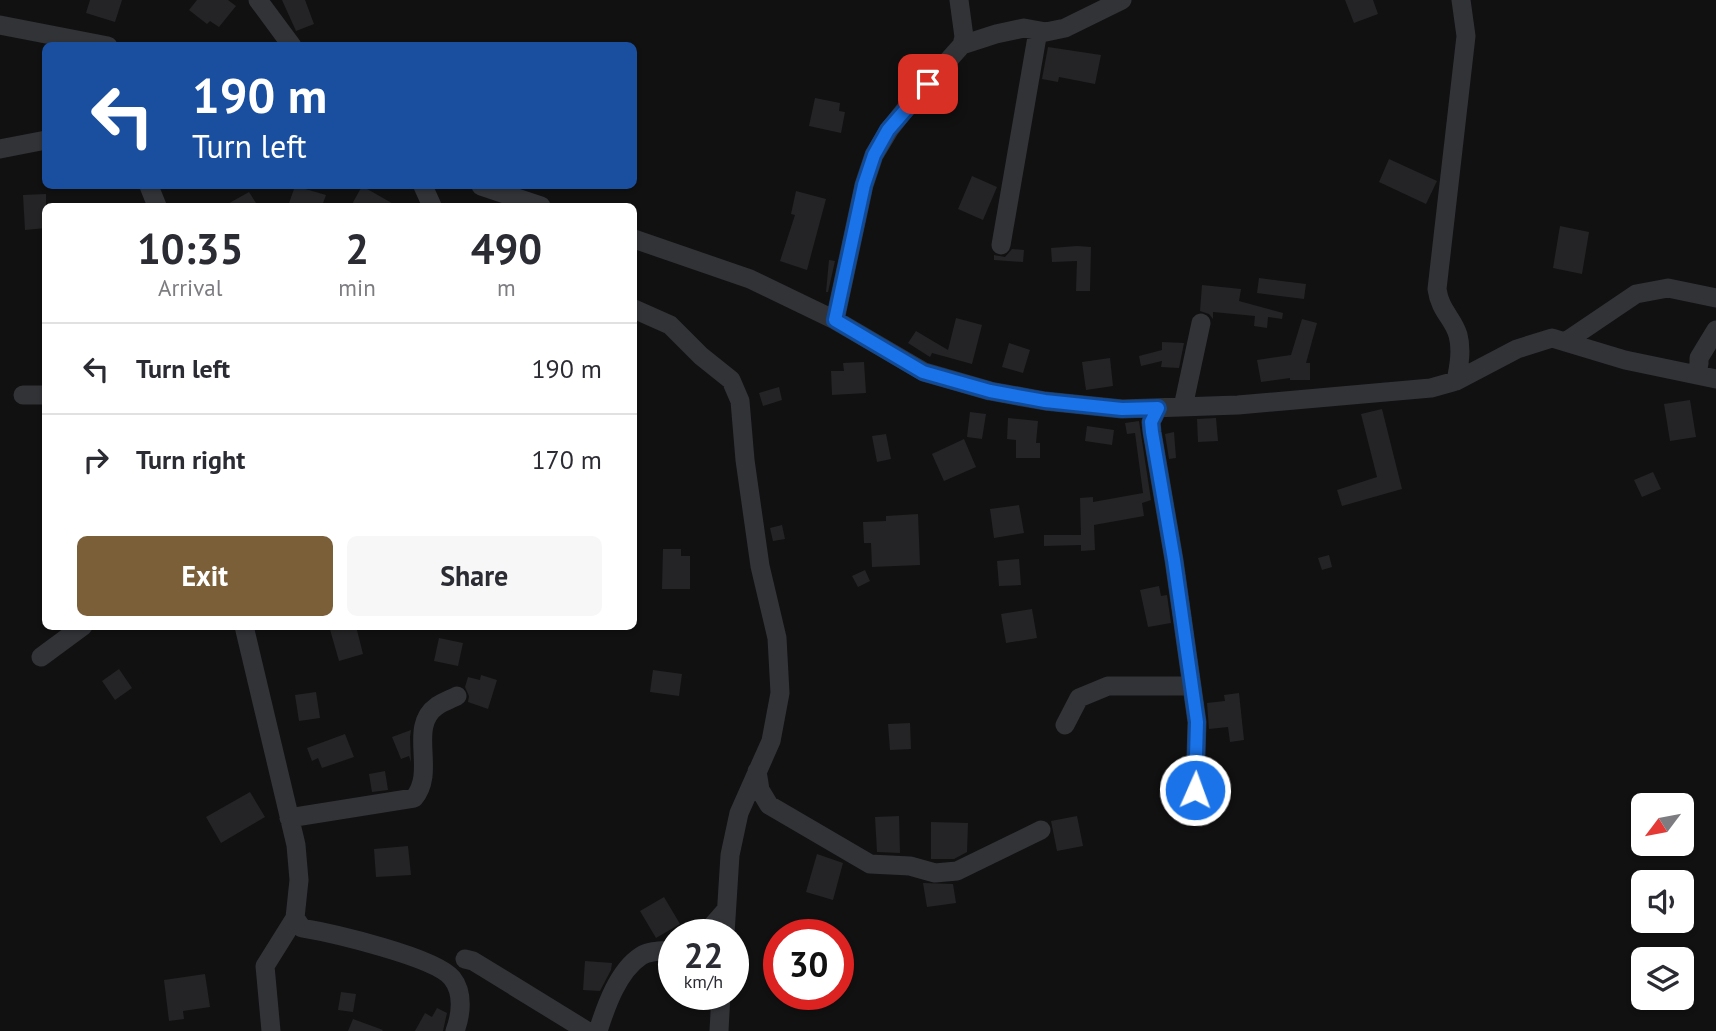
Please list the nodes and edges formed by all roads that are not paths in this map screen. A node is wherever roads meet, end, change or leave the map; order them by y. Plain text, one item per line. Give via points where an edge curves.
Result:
1 (258, 0) edge
2 (959, 0) edge
3 (1122, 0) edge
4 (1461, 0) edge
5 (0, 25) edge
6 (1038, 31) junction
7 (87, 42) edge
8 (289, 42) edge
9 (962, 45) junction
10 (42, 141) edge
11 (0, 149) edge
12 (490, 189) edge
13 (532, 203) edge
14 (637, 240) edge
15 (1001, 245) dead end
16 (1716, 298) edge
17 (637, 310) edge
18 (835, 320) junction
19 (1201, 323) dead end
20 (1716, 330) edge
21 (1565, 342) junction
22 (1699, 364) dead end
23 (1716, 379) edge
24 (1456, 381) junction
25 (23, 395) dead end
26 (42, 395) edge
27 (1183, 407) junction
28 (1158, 408) junction
29 (78, 630) edge
30 (245, 630) edge
31 (41, 657) dead end
32 (1192, 686) junction
33 (457, 696) dead end
34 (1065, 725) dead end
35 (757, 771) junction
36 (1195, 790) dead end
37 (289, 818) junction
38 (1041, 830) dead end
39 (726, 910) junction
40 (295, 918) junction
41 (718, 919) edge
42 (726, 919) edge
43 (658, 953) edge
44 (465, 959) dead end
45 (720, 1010) edge
46 (271, 1031) edge
47 (456, 1031) edge
48 (587, 1031) edge
49 (598, 1031) edge
50 (719, 1031) edge

1 - 8 street
2 - 9 street
3 - 6 street via 1065,28
4 - 24 street via 1466,36 1437,289 1439,304 1458,334 1461,360
5 - 7 street
6 - 9 street via 996,34
6 - 15 street
9 - 18 street via 888,130 874,155
10 - 11 street
12 - 13 street
14 - 18 street via 750,279
16 - 21 street via 1668,288 1636,293
17 - 35 street via 670,325 731,380 740,401 760,566 777,638 780,693 771,741
18 - 28 street via 923,372 990,391 1122,409
19 - 27 street
20 - 22 street
21 - 23 street
21 - 24 street via 1552,338 1535,342
24 - 27 street via 1419,389
25 - 26 street
27 - 28 street
28 - 32 street via 1152,432
29 - 31 street
30 - 37 street
32 - 34 street via 1108,686 1079,698
32 - 36 street via 1197,722
33 - 37 street via 435,707 427,718 422,789 414,798
35 - 38 street via 769,805 870,864 910,866 935,873 957,871
35 - 39 street via 732,844
37 - 40 street via 299,880
39 - 41 street
39 - 42 street
40 - 46 street via 265,966
40 - 47 street via 302,928 431,964 453,979 461,1002
43 - 49 street via 642,956 631,966 607,1005
44 - 48 street
45 - 50 street

